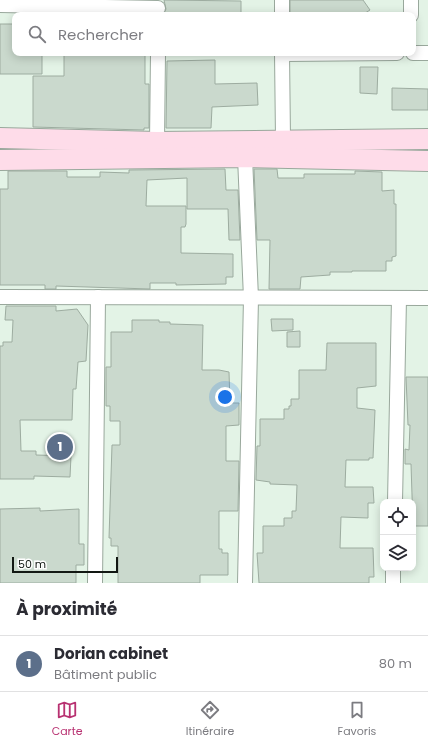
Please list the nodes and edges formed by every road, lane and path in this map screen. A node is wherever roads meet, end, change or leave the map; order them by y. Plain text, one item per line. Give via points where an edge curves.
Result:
1 (282, 0) edge
2 (411, 0) edge
3 (23, 2) edge
4 (0, 5) edge
5 (158, 8) edge
6 (282, 12) edge
7 (411, 12) edge
8 (416, 53) edge
9 (428, 53) edge
10 (158, 56) edge
11 (282, 56) edge
12 (0, 138) edge
13 (283, 139) junction
14 (428, 139) edge
15 (156, 142) junction
16 (245, 157) junction
17 (0, 160) edge
18 (428, 161) edge
19 (0, 297) edge
20 (98, 297) junction
21 (251, 298) junction
22 (399, 298) junction
23 (428, 298) edge
24 (394, 499) edge
25 (393, 571) edge
26 (95, 583) edge
27 (245, 583) edge
28 (393, 583) edge

1 - 6 street
2 - 7 street
3 - 4 street
3 - 5 street
8 - 9 street
10 - 15 street
11 - 13 street
12 - 15 street
13 - 14 street
13 - 15 street
16 - 17 street
16 - 18 street
16 - 21 street
19 - 20 street
20 - 21 street
20 - 26 street
21 - 22 street
21 - 27 street
22 - 23 street
22 - 24 street
25 - 28 street

